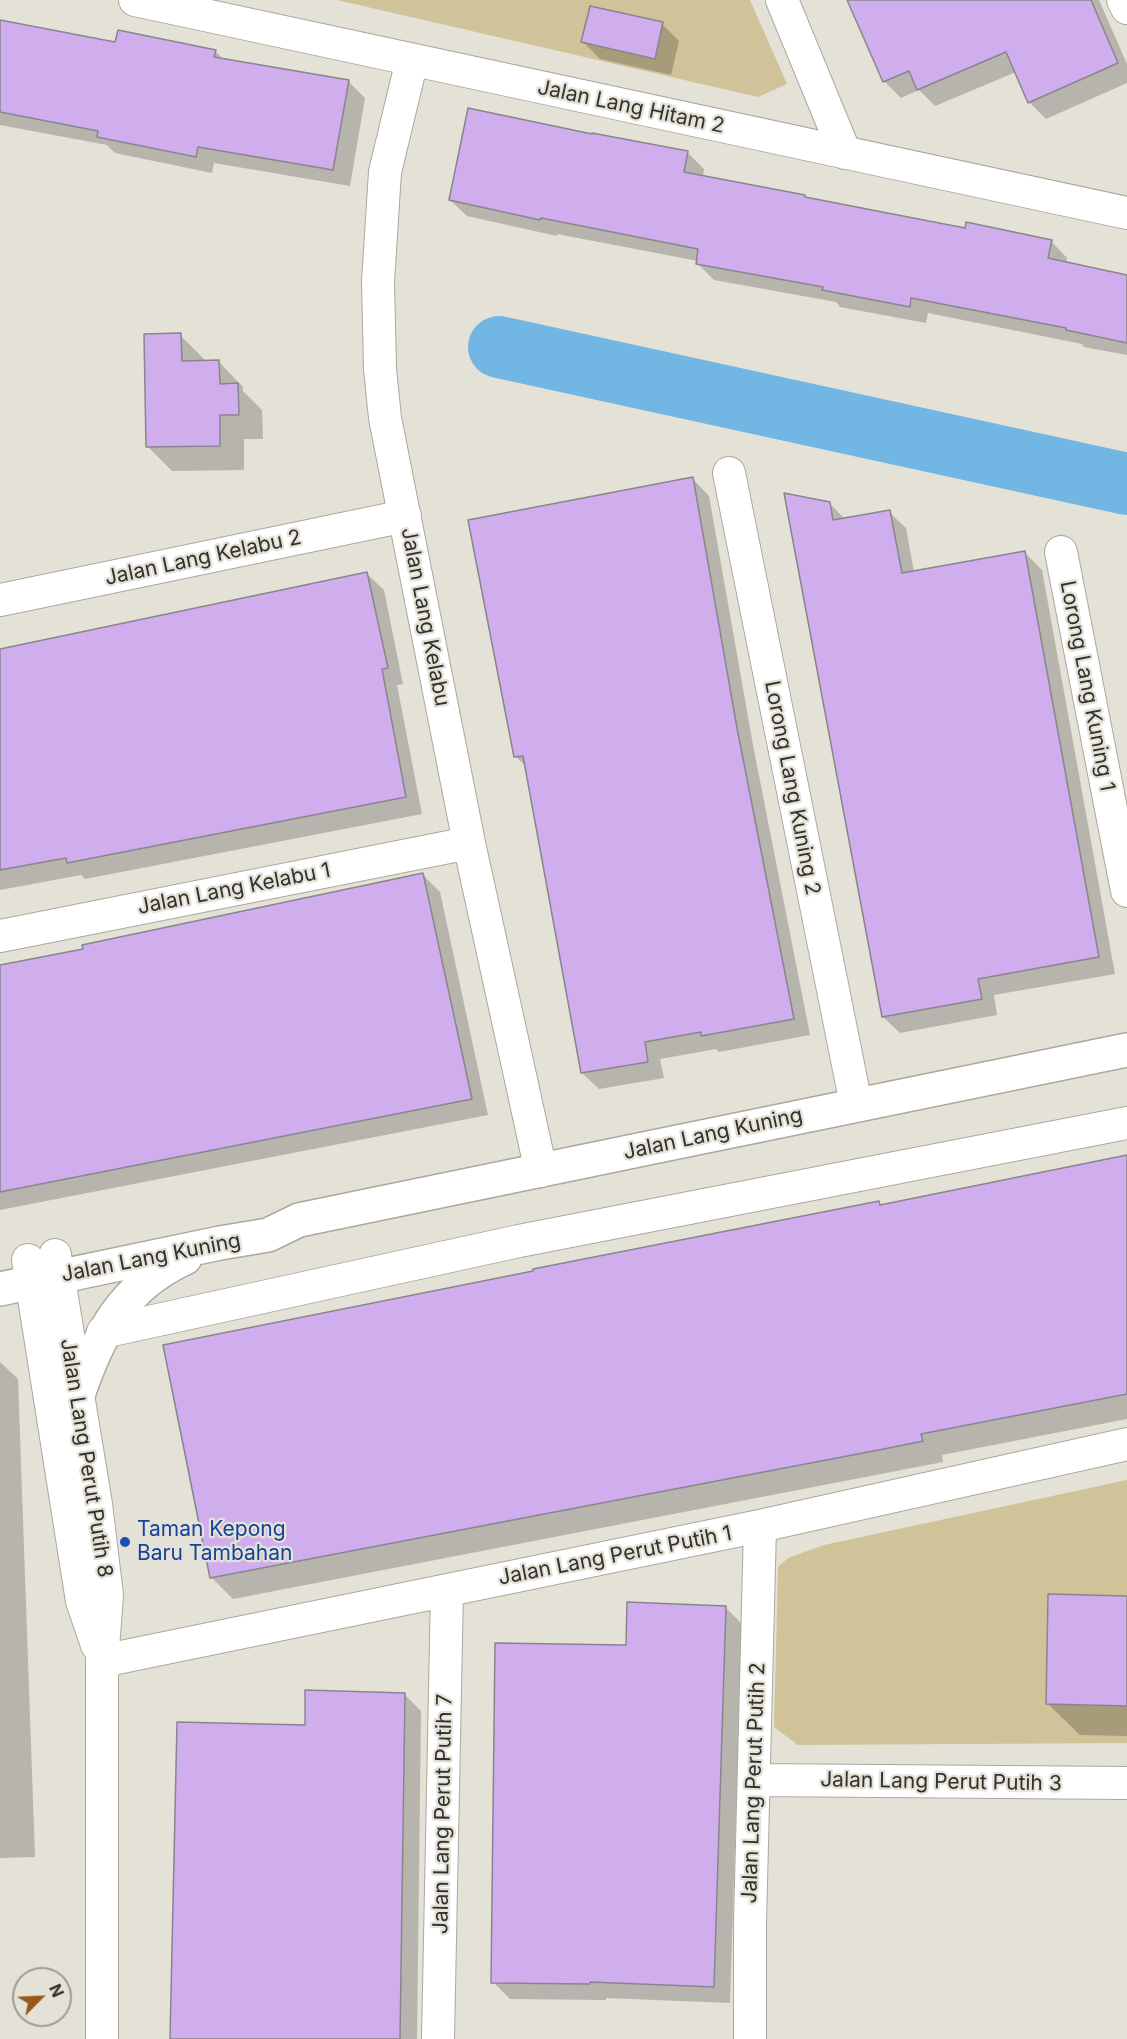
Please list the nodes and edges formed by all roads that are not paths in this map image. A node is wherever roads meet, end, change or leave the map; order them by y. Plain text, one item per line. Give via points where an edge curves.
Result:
1 (135, 0) edge
2 (782, 0) edge
3 (1123, 0) edge
4 (173, 4) edge
5 (1127, 8) edge
6 (412, 60) junction
7 (845, 153) junction
8 (1127, 213) edge
9 (729, 473) dead end
10 (405, 516) junction
11 (1061, 552) dead end
12 (0, 600) edge
13 (468, 843) junction
14 (1127, 891) edge
15 (0, 936) edge
16 (1127, 1050) edge
17 (856, 1104) junction
18 (1127, 1123) edge
19 (541, 1171) junction
20 (299, 1220) junction
21 (220, 1243) junction
22 (29, 1271) edge
23 (103, 1332) junction
24 (77, 1398) junction
25 (1127, 1444) edge
26 (760, 1526) junction
27 (447, 1590) junction
28 (102, 1660) junction
29 (755, 1780) junction
30 (1127, 1783) edge
31 (102, 2039) edge
32 (438, 2039) edge
33 (750, 2039) edge

1 - 4 street, Jalan Lang Hitam 2
2 - 7 street
3 - 5 street
4 - 6 street, Jalan Lang Hitam 2
6 - 7 street, Jalan Lang Hitam 2
6 - 10 street, Jalan Lang Kelabu via 385,171 378,282 385,418
7 - 8 street, Jalan Lang Hitam 2
9 - 17 street, Lorong Lang Kuning 2
10 - 12 street, Jalan Lang Kelabu 2
10 - 13 street, Jalan Lang Kelabu
11 - 14 street, Lorong Lang Kuning 1
13 - 15 street, Jalan Lang Kelabu 1
13 - 19 street, Jalan Lang Kelabu
16 - 17 street, Jalan Lang Kuning
17 - 19 street, Jalan Lang Kuning
18 - 23 street via 519,1241
19 - 20 street, Jalan Lang Kuning
20 - 21 street, Jalan Lang Kuning via 268,1235
20 - 22 street, Jalan Lang Kuning via 263,1216
21 - 22 street, Jalan Lang Kuning
21 - 23 street via 163,1268 138,1287
22 - 24 street, Jalan Lang Perut Putih 8
22 - 28 street, Jalan Lang Perut Putih 8 via 82,1601
23 - 24 street
24 - 28 street, Jalan Lang Perut Putih 8 via 107,1595
25 - 26 street, Jalan Lang Perut Putih 1
26 - 27 street, Jalan Lang Perut Putih 1
26 - 29 street, Jalan Lang Perut Putih 2
27 - 28 street, Jalan Lang Perut Putih 1
27 - 32 street, Jalan Lang Perut Putih 7
28 - 31 street, Jalan Lang Perut Putih 8
29 - 30 street, Jalan Lang Perut Putih 3
29 - 33 street, Jalan Lang Perut Putih 2

